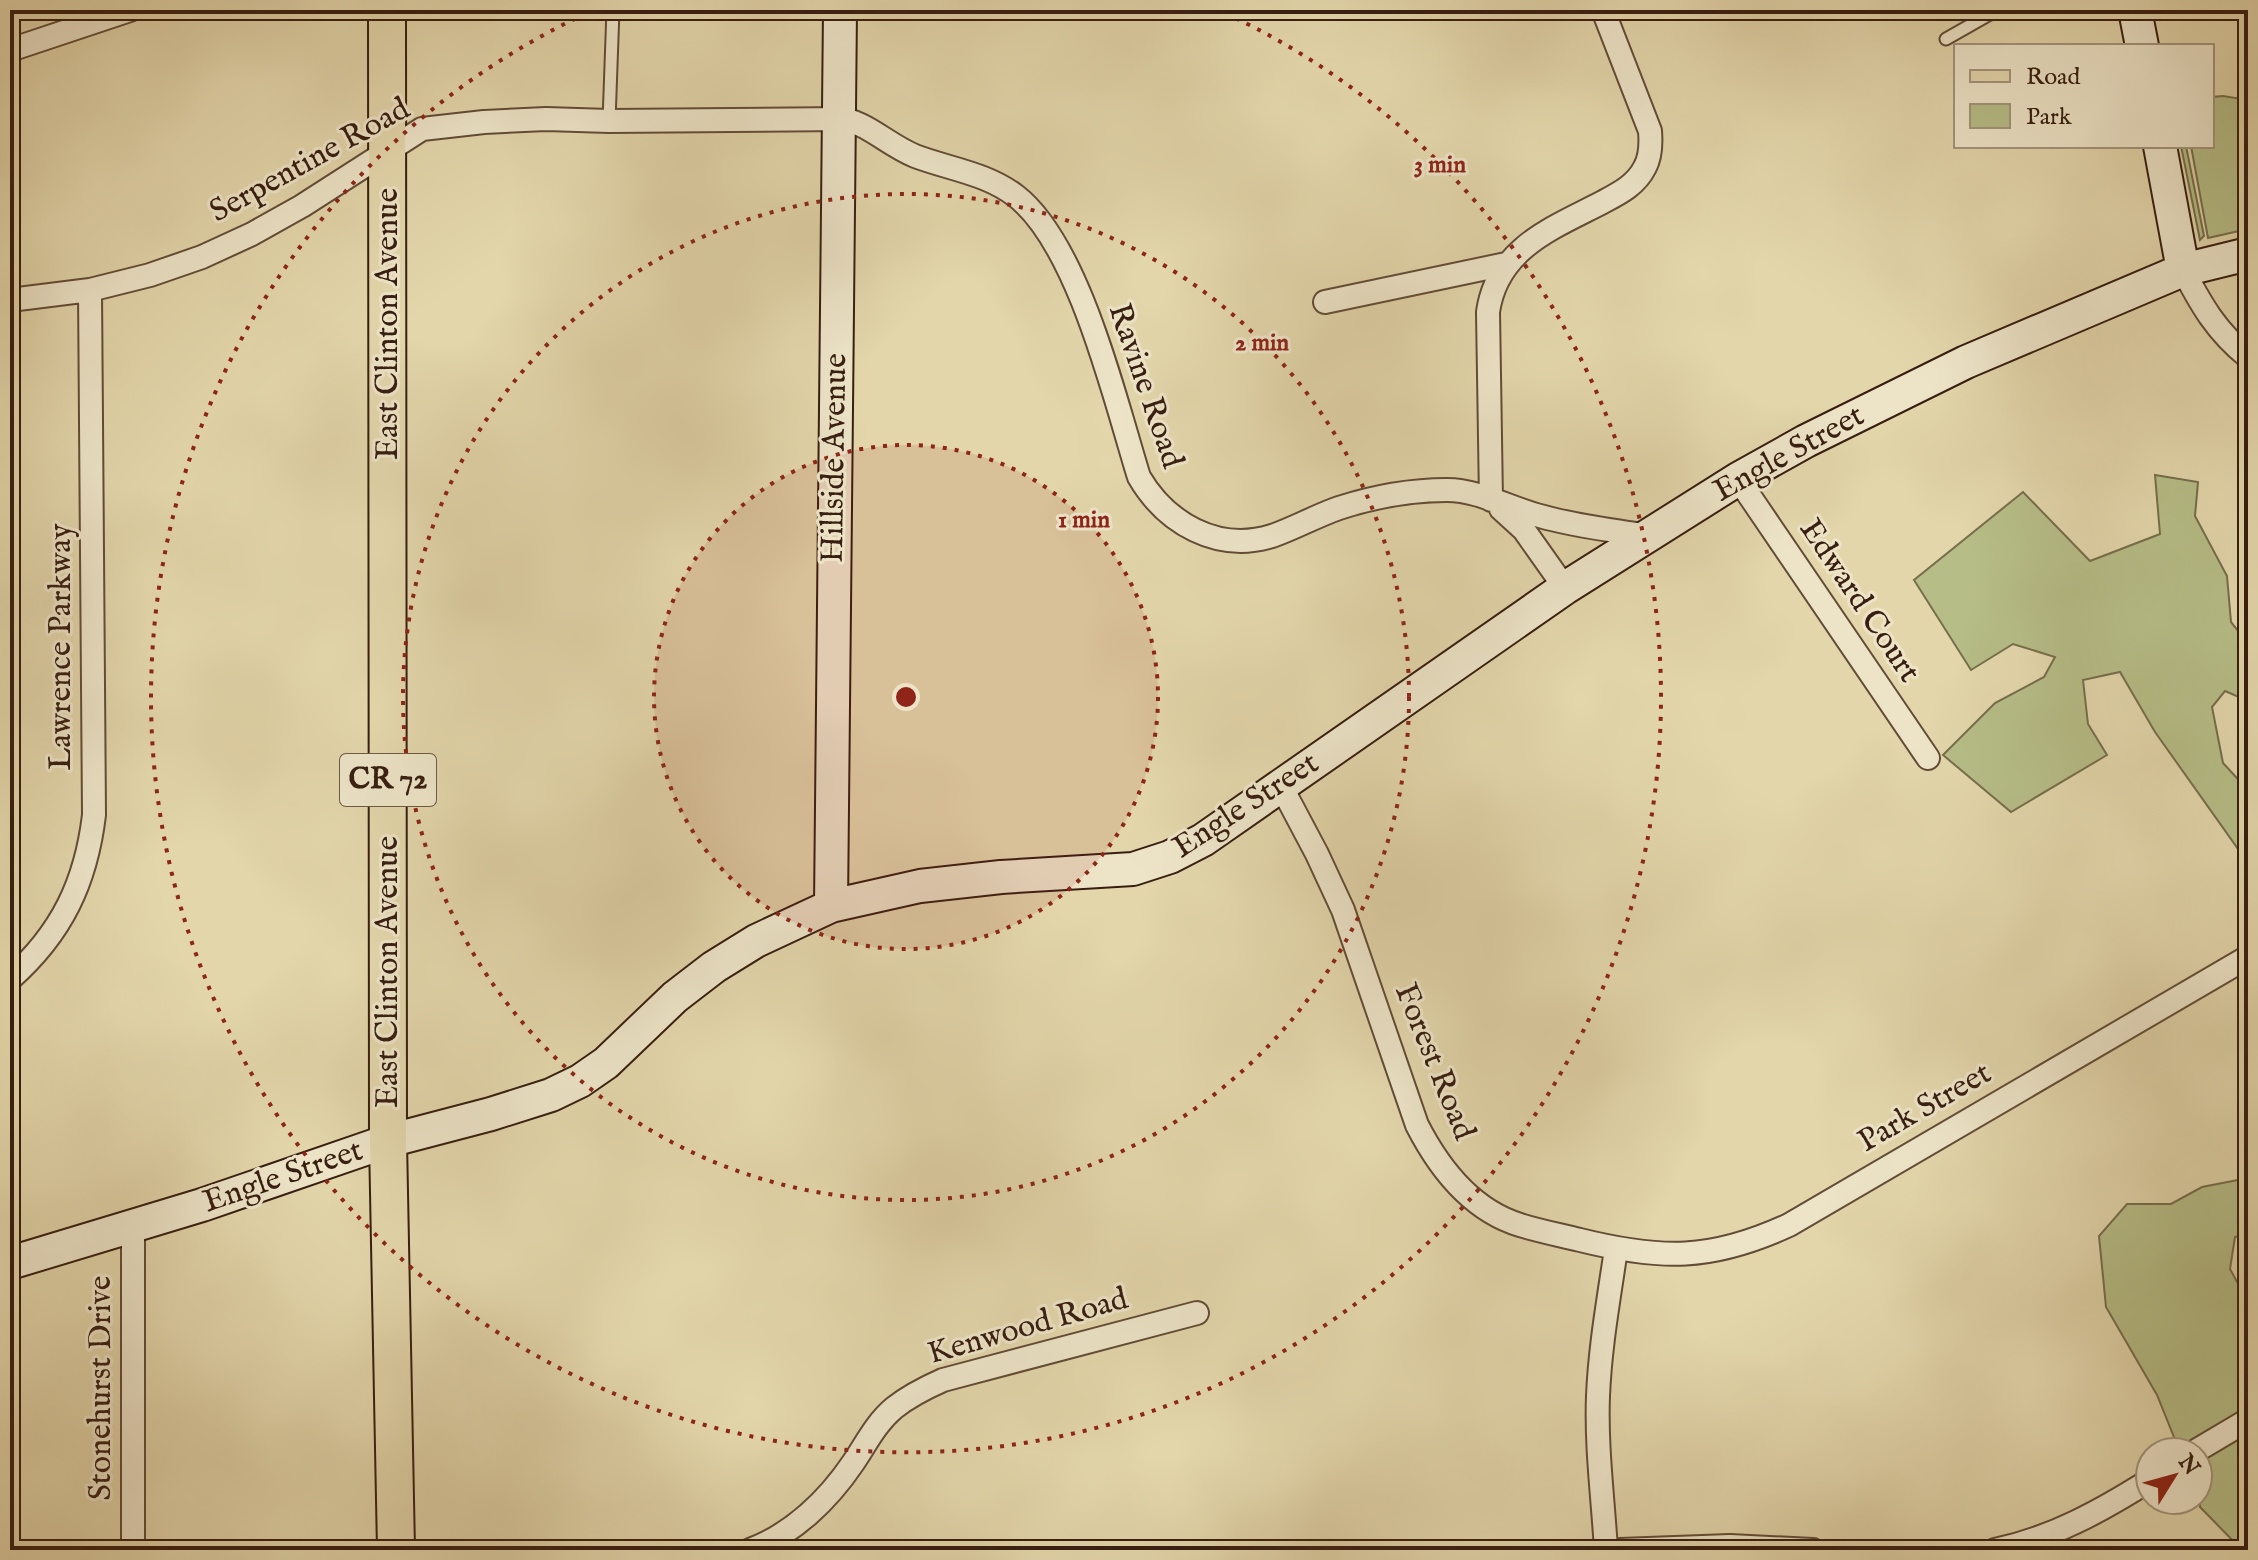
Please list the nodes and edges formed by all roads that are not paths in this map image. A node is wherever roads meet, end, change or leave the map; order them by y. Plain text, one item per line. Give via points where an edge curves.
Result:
1 (130, 10) edge
2 (387, 10) edge
3 (613, 10) edge
4 (840, 10) edge
5 (1603, 10) edge
6 (1997, 10) edge
7 (2135, 10) edge
8 (1946, 39) dead end
9 (2142, 44) edge
10 (10, 50) edge
11 (839, 118) junction
12 (609, 121) junction
13 (2160, 148) edge
14 (388, 152) junction
15 (2248, 254) edge
16 (1506, 264) junction
17 (2183, 270) junction
18 (90, 290) junction
19 (10, 300) edge
20 (1325, 302) dead end
21 (2248, 357) edge
22 (1738, 479) junction
23 (1491, 500) junction
24 (1647, 536) junction
25 (1565, 588) junction
26 (1928, 758) dead end
27 (1281, 786) junction
28 (831, 906) junction
29 (2248, 957) edge
30 (10, 979) edge
31 (388, 1141) junction
32 (133, 1227) junction
33 (1616, 1249) junction
34 (10, 1263) edge
35 (1197, 1313) dead end
36 (2248, 1420) edge
37 (2214, 1440) edge
38 (2134, 1490) edge
39 (133, 1550) edge
40 (396, 1550) edge
41 (750, 1550) edge
42 (1606, 1550) edge
43 (1620, 1550) edge
44 (1813, 1550) edge
45 (1995, 1550) edge

1 - 10 street
2 - 14 main road, East Clinton Avenue / CR 72
3 - 12 lane
4 - 11 street, Hillside Avenue
5 - 16 street via 1650,131 1646,166 1622,192 1532,240
6 - 8 lane
7 - 9 street
11 - 12 street, Serpentine Road
11 - 23 street, Ravine Road via 859,123 912,155 992,181 1037,217 1093,327 1139,477 1184,526 1215,537 1249,540 1383,497 1451,490
11 - 28 street, Hillside Avenue
12 - 14 street, Serpentine Road via 515,120 422,129
13 - 17 street
14 - 18 street, Serpentine Road via 252,234 150,275
14 - 31 main road, East Clinton Avenue / CR 72
15 - 17 street, Engle Street
16 - 20 street
16 - 23 street via 1488,312
17 - 21 street via 2208,316
17 - 22 street, Engle Street via 1966,362
18 - 19 street, Serpentine Road
18 - 30 street, Lawrence Parkway via 92,826 70,905
22 - 24 street, Engle Street
22 - 26 street, Edward Court
23 - 24 street, Ravine Road via 1542,517
23 - 25 street, Ravine Road via 1524,530
24 - 25 street, Engle Street
25 - 27 street, Engle Street
27 - 28 street, Engle Street via 1203,840 1133,869 920,886
27 - 33 street, Forest Road via 1343,910 1417,1125 1449,1177 1490,1211 1517,1225
28 - 31 street, Engle Street via 714,967 580,1081 491,1114
29 - 33 street, Park Street via 1768,1235 1692,1254
31 - 32 street, Engle Street
31 - 40 main road, East Clinton Avenue / CR 72
32 - 34 street, Engle Street
32 - 39 street, Stonehurst Drive
33 - 42 street via 1598,1398
35 - 41 street, Kenwood Road via 943,1380 915,1393 874,1430 833,1491 810,1513
36 - 37 street
38 - 45 street via 2062,1530
43 - 44 street

